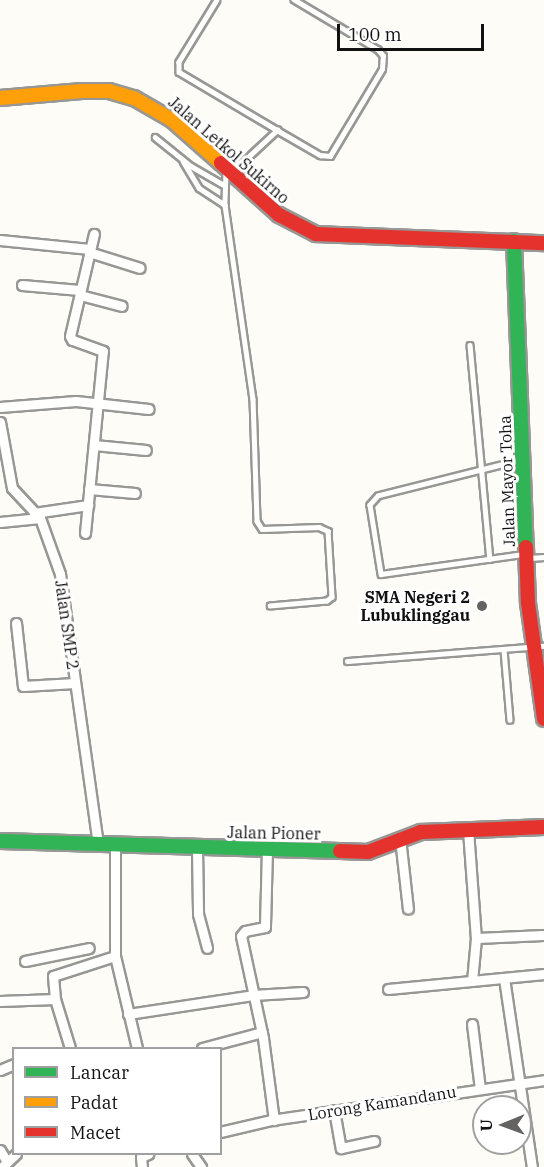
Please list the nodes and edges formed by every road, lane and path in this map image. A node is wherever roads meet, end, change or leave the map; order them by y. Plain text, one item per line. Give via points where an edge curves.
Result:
1 (217, 0) edge
2 (294, 0) edge
3 (0, 98) edge
4 (277, 130) junction
5 (155, 137) dead end
6 (183, 160) junction
7 (227, 175) junction
8 (225, 205) junction
9 (94, 234) dead end
10 (0, 240) edge
11 (514, 241) junction
12 (544, 243) edge
13 (90, 250) junction
14 (140, 268) dead end
15 (22, 285) dead end
16 (80, 293) junction
17 (122, 306) dead end
18 (470, 345) dead end
19 (96, 402) junction
20 (0, 407) edge
21 (149, 409) dead end
22 (0, 422) edge
23 (94, 446) junction
24 (146, 450) dead end
25 (524, 460) junction
26 (481, 468) junction
27 (5, 479) edge
28 (90, 489) junction
29 (135, 493) dead end
30 (88, 505) junction
31 (37, 515) junction
32 (0, 522) edge
33 (85, 533) dead end
34 (526, 556) junction
35 (544, 557) edge
36 (490, 559) junction
37 (270, 606) dead end
38 (16, 623) dead end
39 (538, 647) edge
40 (504, 650) junction
41 (347, 660) dead end
42 (75, 683) junction
43 (544, 719) edge
44 (510, 720) dead end
45 (544, 827) edge
46 (468, 830) junction
47 (400, 838) junction
48 (0, 841) edge
49 (98, 843) junction
50 (115, 844) junction
51 (197, 847) junction
52 (267, 849) junction
53 (408, 909) dead end
54 (544, 935) edge
55 (476, 938) junction
56 (89, 948) dead end
57 (207, 948) dead end
58 (53, 956) junction
59 (116, 956) junction
60 (25, 961) dead end
61 (58, 971) junction
62 (544, 975) edge
63 (504, 978) junction
64 (472, 981) junction
65 (388, 989) dead end
66 (303, 992) dead end
67 (253, 995) junction
68 (55, 999) junction
69 (0, 1001) edge
70 (128, 1014) junction
71 (472, 1024) dead end
72 (262, 1032) junction
73 (70, 1047) edge
74 (137, 1047) edge
75 (209, 1047) edge
76 (544, 1080) edge
77 (519, 1083) junction
78 (480, 1089) junction
79 (334, 1110) junction
80 (274, 1120) junction
81 (222, 1132) edge
82 (374, 1141) dead end
83 (0, 1150) edge
84 (146, 1155) edge
85 (5, 1164) edge
86 (142, 1167) edge
87 (532, 1167) edge

1 - 4 lane via 179,62 179,72
2 - 4 lane via 378,50 384,63 330,156 320,155
3 - 7 street, Jalan Letkol Sukirno via 82,91 123,94 172,120
4 - 7 lane
5 - 6 lane
6 - 7 lane
6 - 8 lane via 199,188
7 - 8 lane
7 - 11 street, Jalan Letkol Sukirno via 279,215 316,234
8 - 37 lane via 250,372 258,526 320,527 328,531 332,597 327,601
9 - 13 street
10 - 13 street
11 - 12 street, Jalan Letkol Sukirno
11 - 25 street, Jalan Mayor Toha
13 - 14 street
13 - 16 street
15 - 16 street
16 - 17 street
16 - 19 street via 70,336 72,340 102,348
18 - 26 lane
19 - 20 street
19 - 21 street
19 - 23 street
22 - 27 street, Jalan SMP 2
23 - 24 street
23 - 28 street
25 - 26 lane
25 - 34 street, Jalan Mayor Toha
26 - 36 lane
26 - 36 lane via 378,496 370,505 381,574
27 - 31 street, Jalan SMP 2
28 - 29 street
28 - 30 street
30 - 31 street
30 - 33 street
31 - 32 street
31 - 42 street, Jalan SMP 2 via 60,574
34 - 35 lane
34 - 36 lane
34 - 39 street, Jalan Mayor Toha
38 - 42 street via 23,687
39 - 40 lane
39 - 43 street, Jalan Mayor Toha
40 - 41 lane
40 - 44 lane
42 - 49 street, Jalan SMP 2
45 - 46 street, Jalan Pioner
46 - 47 street, Jalan Pioner via 421,832
46 - 55 street
47 - 52 street, Jalan Pioner via 368,852
47 - 53 street
48 - 49 street, Jalan Pioner
49 - 50 street, Jalan Pioner
50 - 51 street, Jalan Pioner
50 - 59 street
51 - 52 street, Jalan Pioner
51 - 57 street via 198,914
52 - 67 street via 266,927 245,931 241,936
54 - 55 street
55 - 64 street
56 - 58 street
58 - 60 street
58 - 61 street
59 - 61 street
59 - 70 street
61 - 68 street via 52,982
62 - 63 street
63 - 64 street
63 - 77 street
64 - 65 street
66 - 67 street
67 - 70 street
67 - 72 street
68 - 69 street
68 - 73 street
70 - 74 street
71 - 78 street
72 - 75 street
72 - 80 street
76 - 77 street, Lorong Kamandanu
77 - 78 street, Lorong Kamandanu
77 - 87 street
78 - 79 street, Lorong Kamandanu
79 - 80 street, Lorong Kamandanu
79 - 82 street via 341,1148
80 - 81 street, Lorong Kamandanu
83 - 85 street
84 - 86 street via 141,1157

